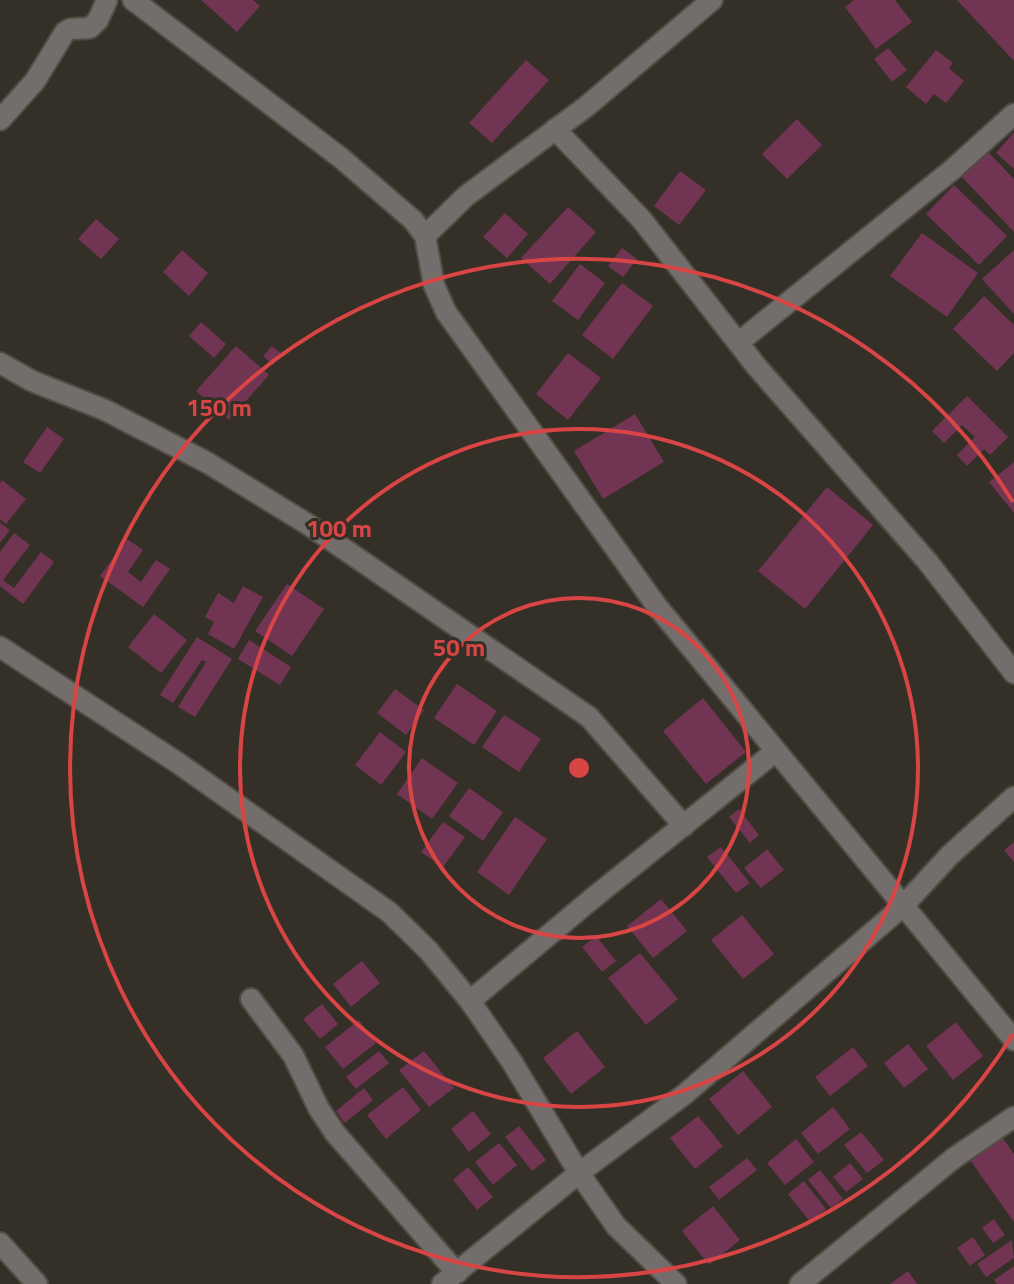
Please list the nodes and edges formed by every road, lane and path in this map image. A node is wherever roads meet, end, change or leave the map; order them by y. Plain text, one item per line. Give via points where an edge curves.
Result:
1 (107, 0) edge
2 (133, 0) edge
3 (712, 0) edge
4 (1014, 114) edge
5 (0, 120) edge
6 (555, 129) junction
7 (425, 236) junction
8 (738, 343) junction
9 (0, 363) edge
10 (0, 647) edge
11 (1014, 673) edge
12 (776, 751) junction
13 (1014, 797) edge
14 (684, 826) junction
15 (903, 906) junction
16 (251, 999) dead end
17 (470, 1001) junction
18 (1014, 1040) edge
19 (1014, 1117) edge
20 (579, 1173) junction
21 (0, 1243) edge
22 (449, 1278) edge
23 (37, 1284) edge
24 (676, 1284) edge
25 (800, 1284) edge

1 - 5 street via 92,26 65,32 35,81
2 - 7 street via 341,158
3 - 6 street
4 - 8 street
6 - 7 street via 466,196
6 - 8 street via 642,220
7 - 12 street via 434,285 446,312 656,605
8 - 11 street via 927,561
9 - 14 street via 182,450 309,525 589,717
10 - 17 street via 178,763 389,912
12 - 14 street
12 - 15 street
13 - 15 street
14 - 17 street
15 - 18 street
15 - 20 street via 685,1094
16 - 22 street via 293,1055 335,1133
17 - 20 street
19 - 25 street via 954,1158
20 - 22 street
20 - 24 street via 616,1226
21 - 23 street

